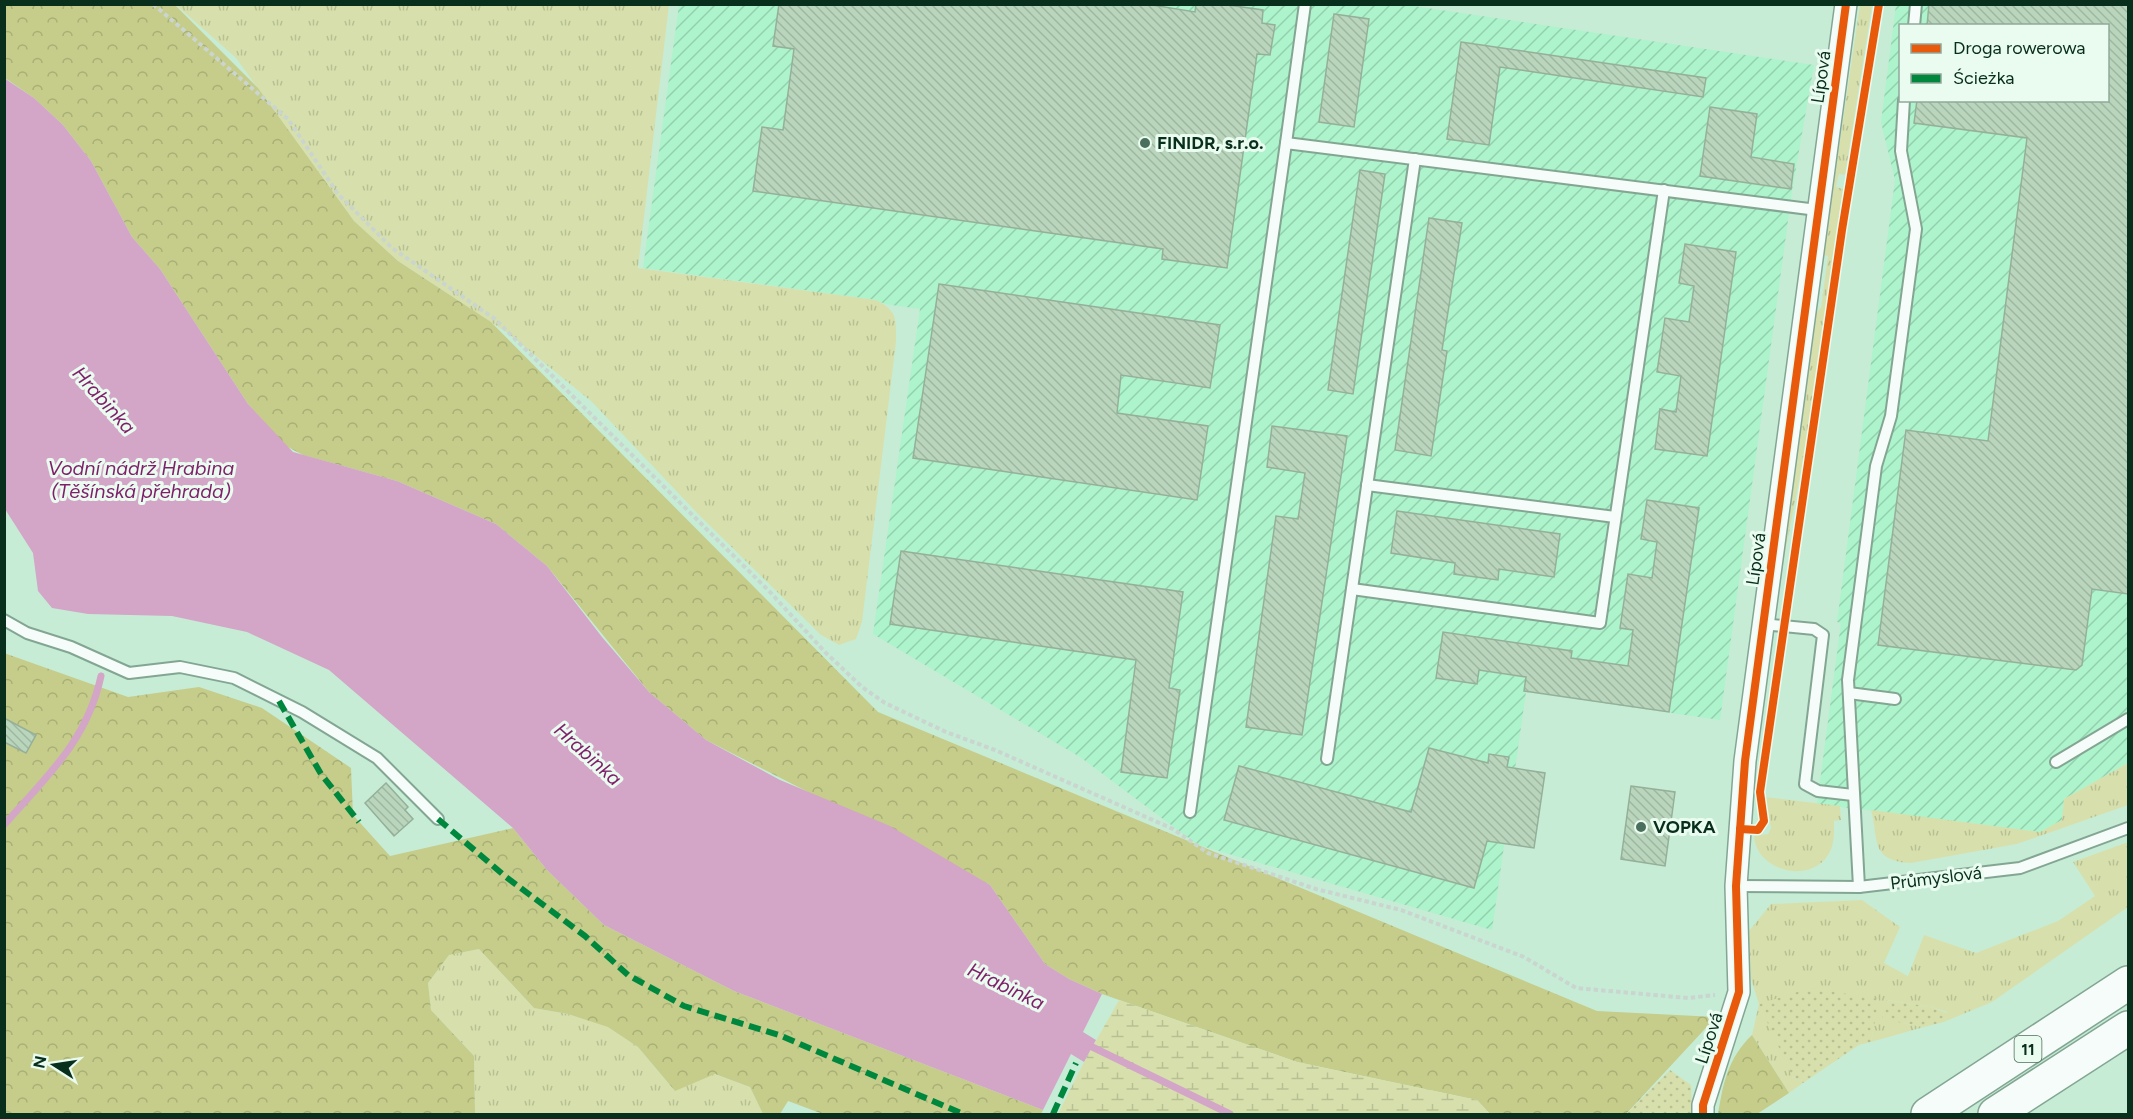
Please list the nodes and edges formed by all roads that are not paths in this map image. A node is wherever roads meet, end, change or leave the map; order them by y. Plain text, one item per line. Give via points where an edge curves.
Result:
1 (1305, 4) edge
2 (1846, 4) edge
3 (1916, 4) edge
4 (1914, 24) edge
5 (1904, 102) edge
6 (1286, 143) junction
7 (1415, 159) junction
8 (1664, 190) junction
9 (1817, 210) junction
10 (1367, 485) junction
11 (1615, 517) junction
12 (1352, 588) junction
13 (4, 620) edge
14 (1762, 624) junction
15 (1849, 693) junction
16 (1895, 699) dead end
17 (2128, 719) edge
18 (1327, 759) dead end
19 (2056, 762) dead end
20 (1853, 795) junction
21 (1190, 812) dead end
22 (438, 819) dead end
23 (2128, 828) edge
24 (1736, 886) junction
25 (1859, 886) junction
26 (2128, 983) edge
27 (2128, 1028) edge
28 (1703, 1114) edge
29 (1928, 1114) edge
30 (1995, 1114) edge

1 - 6 lane
2 - 9 street, Lípová
3 - 4 lane
5 - 15 lane via 1901,151 1916,229 1891,416 1876,466
6 - 7 lane
6 - 21 lane
7 - 8 lane
7 - 10 lane
8 - 9 lane
8 - 11 lane
9 - 14 street, Lípová
10 - 11 lane
10 - 12 lane
11 - 12 lane via 1600,623
12 - 18 lane
13 - 22 lane via 129,673 180,667 234,678 302,712 377,758
14 - 20 lane via 1814,629 1823,635 1805,784 1818,791
14 - 24 street, Lípová via 1745,761
15 - 16 lane
15 - 20 lane
17 - 19 lane
20 - 25 lane
23 - 25 lane, Průmyslová via 2020,868
24 - 25 lane, Průmyslová
24 - 28 street, Lípová via 1739,992
26 - 29 highway, 11
27 - 30 highway, 11

